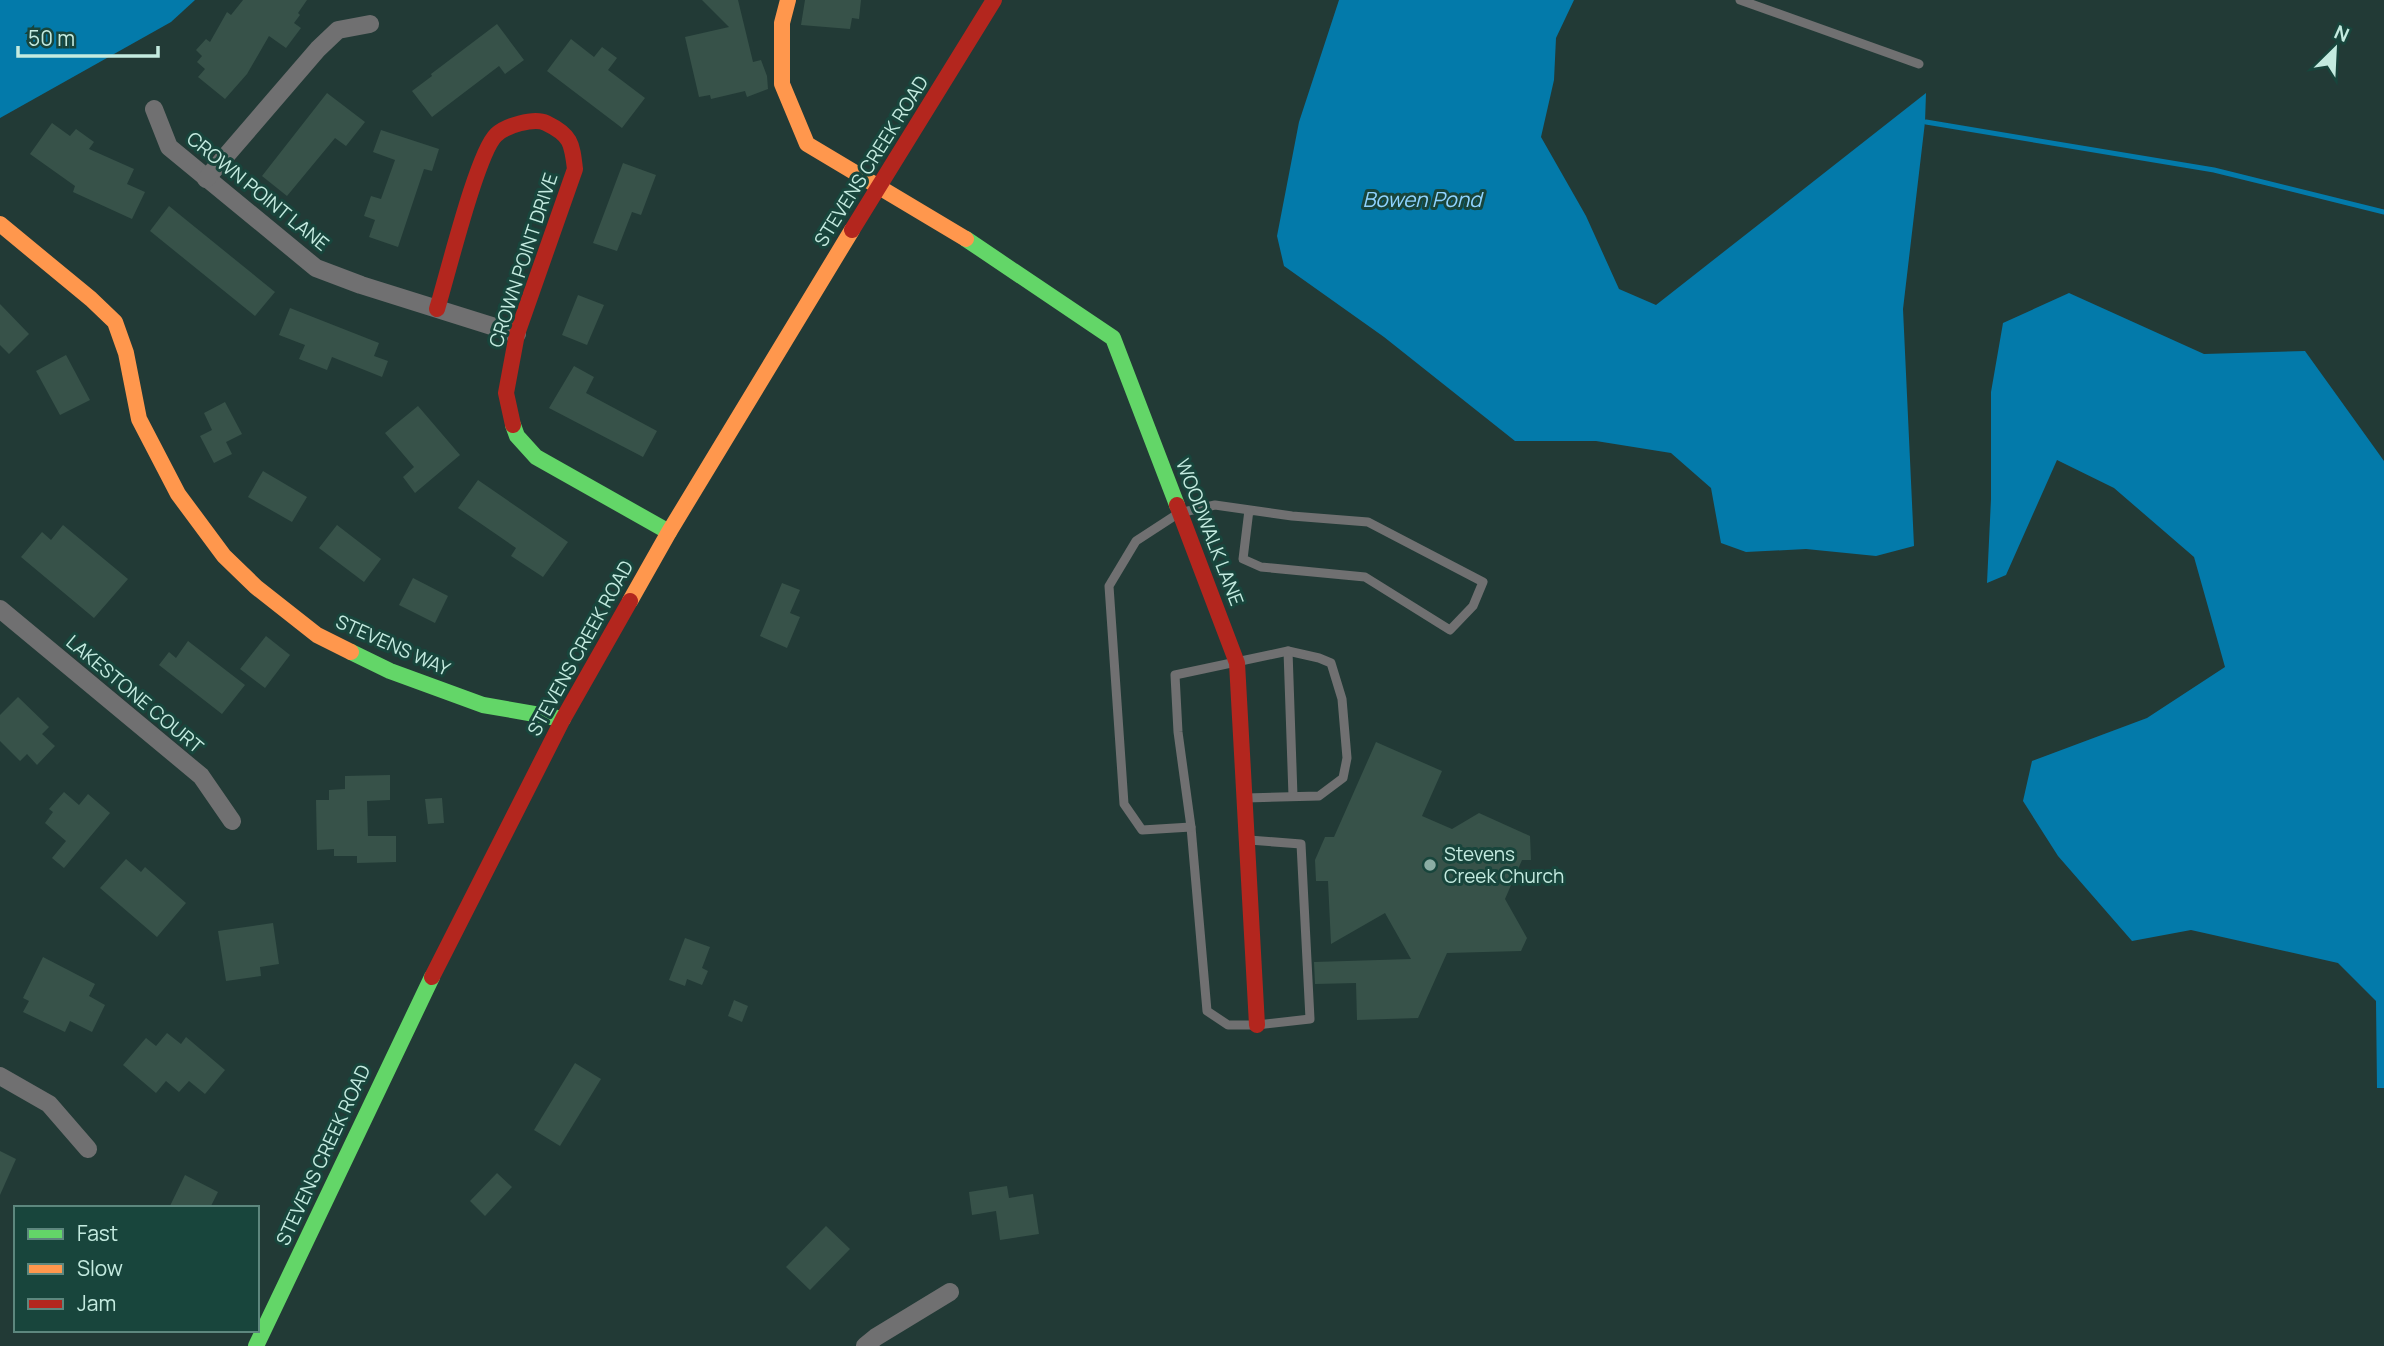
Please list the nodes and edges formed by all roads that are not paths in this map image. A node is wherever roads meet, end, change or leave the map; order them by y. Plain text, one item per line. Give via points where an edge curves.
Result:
1 (788, 0) edge
2 (994, 0) edge
3 (1740, 0) edge
4 (370, 24) dead end
5 (1919, 64) dead end
6 (154, 109) dead end
7 (206, 179) junction
8 (879, 186) junction
9 (0, 224) edge
10 (437, 309) junction
11 (517, 334) junction
12 (1249, 510) junction
13 (1179, 513) junction
14 (669, 532) junction
15 (0, 609) edge
16 (1288, 651) junction
17 (1237, 663) junction
18 (563, 719) junction
19 (1293, 796) junction
20 (1244, 798) junction
21 (232, 821) dead end
22 (1191, 827) junction
23 (1247, 840) junction
24 (1257, 1025) junction
25 (0, 1076) edge
26 (88, 1149) dead end
27 (950, 1292) dead end
28 (256, 1346) edge
29 (865, 1346) edge

1 - 8 street, WOODWALK LANE via 782,23 782,84 807,144
2 - 8 street, STEVENS CREEK ROAD
3 - 5 lane
4 - 7 street via 338,30
6 - 7 street, CROWN POINT LANE via 169,146
7 - 10 street, CROWN POINT LANE via 316,268
8 - 13 street, WOODWALK LANE via 991,254 1113,338
8 - 14 street, STEVENS CREEK ROAD
9 - 18 street, STEVENS WAY via 115,322 139,419 178,494 224,556 256,587 317,635 390,671 483,705
10 - 11 street, CROWN POINT LANE
10 - 11 street, CROWN POINT DRIVE via 481,162 496,135 540,120 562,131 572,144 575,169
11 - 14 street, CROWN POINT DRIVE via 506,393 517,436 536,457
12 - 12 lane via 1243,559 1261,567 1365,577 1450,630 1473,606 1483,582 1368,522
12 - 13 lane via 1215,505
13 - 17 street, WOODWALK LANE
13 - 22 lane via 1136,541 1109,586 1124,804 1142,830
14 - 18 street, STEVENS CREEK ROAD
15 - 21 street, LAKESTONE COURT via 201,776
16 - 17 lane
16 - 19 lane
16 - 19 lane via 1331,663 1342,699 1347,758 1342,778 1319,796
17 - 20 street, WOODWALK LANE
17 - 22 lane via 1175,675
18 - 28 street, STEVENS CREEK ROAD via 401,1039
19 - 20 lane
20 - 23 street, WOODWALK LANE
22 - 24 lane via 1207,1012 1228,1024
23 - 24 street, WOODWALK LANE
23 - 24 lane via 1301,844 1310,1019
25 - 26 street via 49,1104
27 - 29 street

